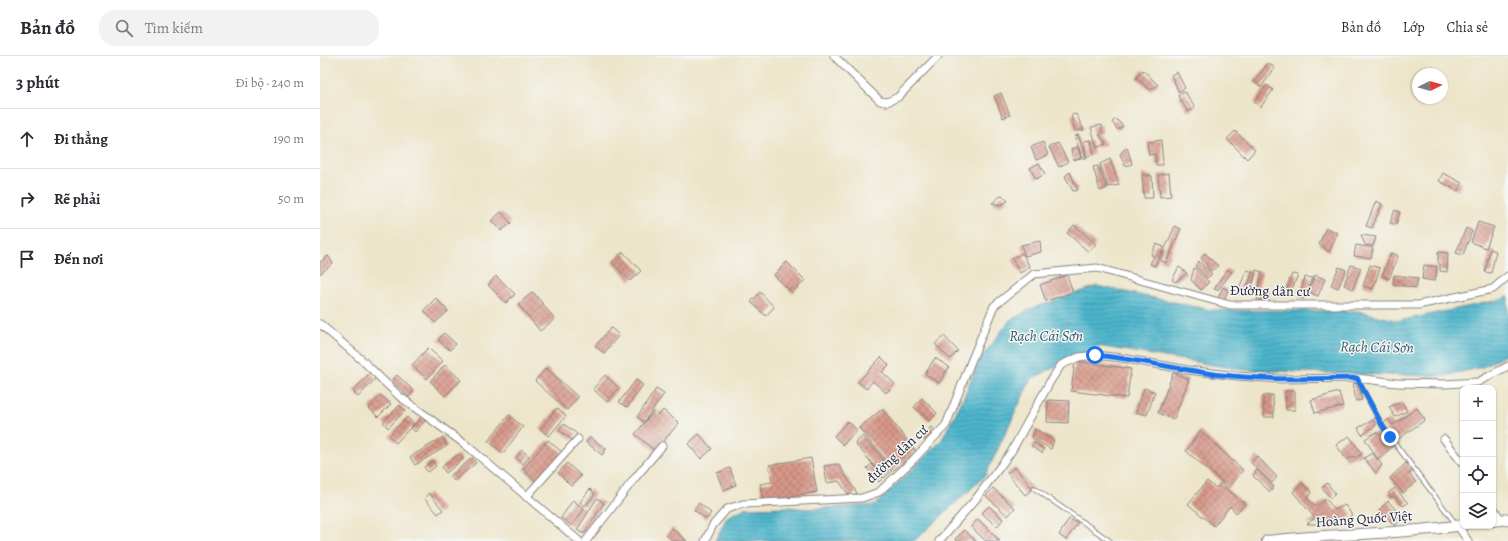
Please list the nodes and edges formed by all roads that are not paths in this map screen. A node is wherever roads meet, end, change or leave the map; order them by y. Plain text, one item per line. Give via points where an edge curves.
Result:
1 (834, 56) edge
2 (938, 56) edge
3 (1508, 276) edge
4 (994, 306) joint
5 (320, 324) edge
6 (1508, 366) edge
7 (1357, 378) junction
8 (578, 439) dead end
9 (1444, 439) dead end
10 (662, 446) dead end
11 (1460, 460) edge
12 (1034, 488) dead end
13 (526, 497) junction
14 (1460, 526) edge
15 (1462, 529) edge
16 (1347, 538) edge
17 (1310, 539) edge
18 (579, 541) edge
19 (586, 541) edge
20 (705, 541) edge
21 (939, 541) edge
22 (1110, 541) edge
23 (1267, 541) edge
24 (1468, 541) edge

1 - 2 street via 880,101 887,102 898,97
3 - 4 street, Đường dân cư via 1493,289 1418,305 1230,305 1097,268 1034,274
4 - 20 street, đường dân cư via 946,425 879,492 862,498 743,504 727,509 713,525
5 - 13 street via 399,396 466,445
6 - 7 street via 1478,382 1411,383
7 - 14 lane via 1390,437
7 - 21 street via 1279,379 1237,376 1122,358 1095,355 1079,357 1061,365 1011,452 975,500
8 - 13 street
9 - 11 street
10 - 19 street
12 - 22 lane
13 - 18 street
14 - 16 street, Hoàng Quốc Việt
15 - 24 street
16 - 17 street, Hoàng Quốc Việt
17 - 23 street, Hoàng Quốc Việt

